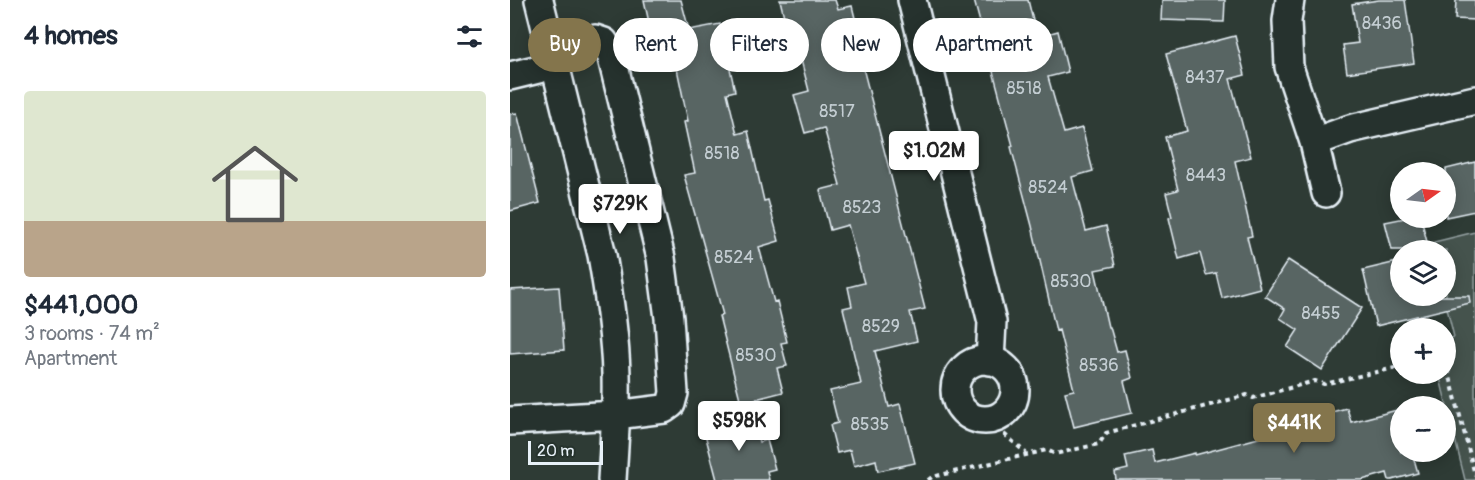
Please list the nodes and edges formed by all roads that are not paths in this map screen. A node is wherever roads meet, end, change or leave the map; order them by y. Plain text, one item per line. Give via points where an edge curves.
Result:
1 (539, 0) edge
2 (912, 0) edge
3 (1290, 0) edge
4 (543, 18) edge
5 (601, 41) edge
6 (528, 68) edge
7 (557, 72) edge
8 (510, 76) edge
9 (1475, 100) edge
10 (1314, 142) junction
11 (1326, 193) dead end
12 (990, 361) dead end
13 (616, 415) junction
14 (510, 421) edge
15 (612, 480) edge

1 - 4 street
2 - 12 street via 992,322
3 - 10 street via 1289,67
5 - 13 street via 611,54 661,258 674,393 671,404 664,409
6 - 8 street
7 - 13 street via 609,294
9 - 10 street via 1350,129
10 - 11 street
13 - 14 street
13 - 15 street

